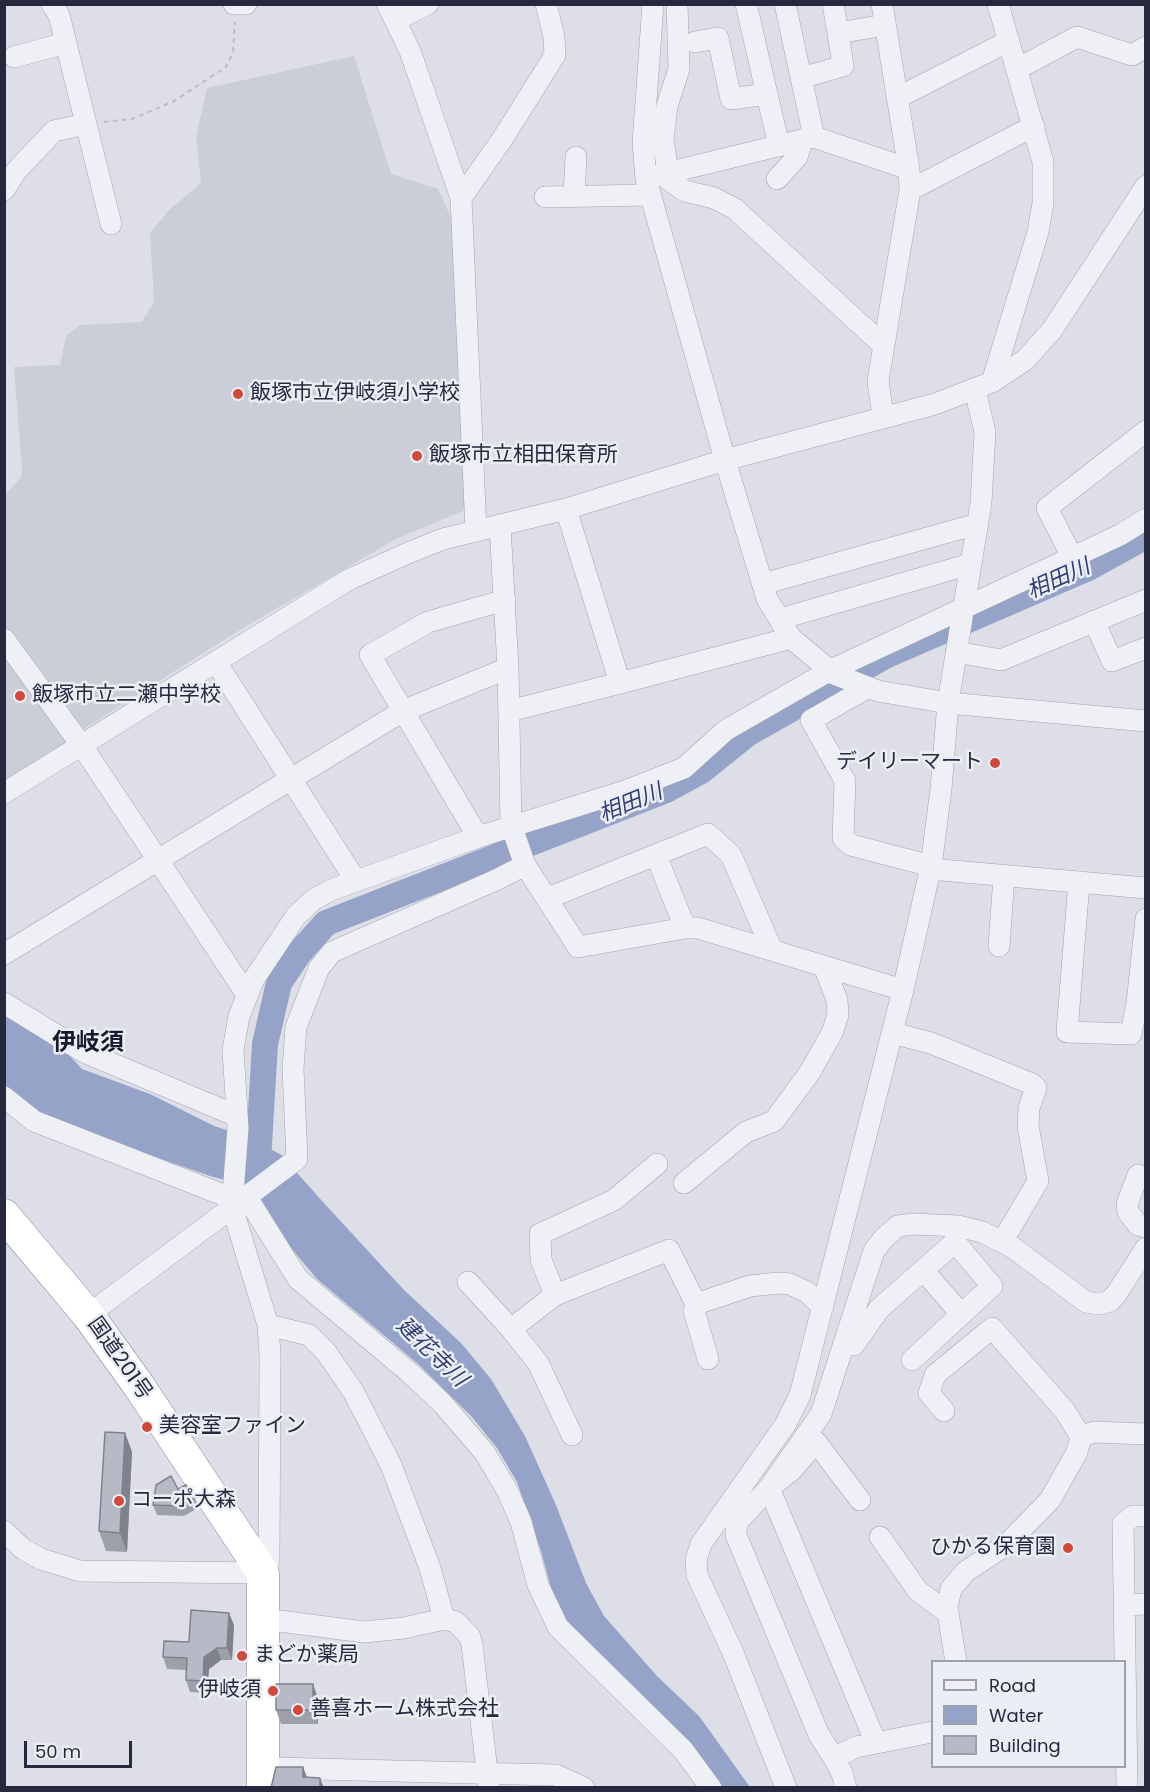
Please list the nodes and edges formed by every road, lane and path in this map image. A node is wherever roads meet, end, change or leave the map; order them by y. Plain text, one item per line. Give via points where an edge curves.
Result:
1 (52, 4) edge
2 (246, 4) edge
3 (428, 4) edge
4 (546, 4) edge
5 (653, 4) edge
6 (677, 4) edge
7 (746, 4) edge
8 (784, 4) edge
9 (832, 4) edge
10 (234, 5) edge
11 (1004, 6) edge
12 (884, 10) edge
13 (391, 12) edge
14 (838, 33) junction
15 (1009, 41) junction
16 (695, 42) dead end
17 (66, 43) junction
18 (1146, 47) edge
19 (14, 57) dead end
20 (1017, 69) junction
21 (801, 78) junction
22 (767, 94) junction
23 (897, 98) junction
24 (86, 124) junction
25 (1034, 126) junction
26 (808, 139) junction
27 (779, 146) junction
28 (576, 156) dead end
29 (909, 169) junction
30 (667, 173) junction
31 (777, 179) dead end
32 (1146, 186) edge
33 (648, 187) junction
34 (4, 190) edge
35 (910, 190) junction
36 (574, 196) junction
37 (545, 197) dead end
38 (462, 198) junction
39 (111, 224) dead end
40 (884, 346) junction
41 (984, 386) junction
42 (883, 416) junction
43 (1146, 431) edge
44 (725, 460) junction
45 (566, 509) junction
46 (1146, 519) edge
47 (977, 524) junction
48 (500, 526) junction
49 (476, 530) junction
50 (1072, 557) junction
51 (970, 564) junction
52 (763, 584) junction
53 (504, 600) junction
54 (1146, 600) edge
55 (962, 609) junction
56 (780, 619) junction
57 (1094, 621) junction
58 (790, 638) junction
59 (4, 639) edge
60 (957, 644) junction
61 (1146, 648) edge
62 (216, 662) junction
63 (508, 668) junction
64 (831, 672) junction
65 (620, 683) junction
66 (863, 687) junction
67 (948, 703) junction
68 (403, 711) junction
69 (509, 711) junction
70 (1146, 721) edge
71 (82, 746) junction
72 (292, 780) junction
73 (4, 793) edge
74 (511, 825) junction
75 (478, 837) junction
76 (656, 855) junction
77 (164, 856) junction
78 (525, 865) junction
79 (930, 868) junction
80 (1004, 876) junction
81 (356, 881) junction
82 (1079, 882) junction
83 (1146, 888) edge
84 (548, 898) junction
85 (1146, 919) edge
86 (685, 928) junction
87 (999, 946) dead end
88 (771, 950) junction
89 (4, 954) edge
90 (825, 966) junction
91 (251, 987) junction
92 (903, 990) junction
93 (4, 1003) edge
94 (1141, 1003) edge
95 (892, 1033) junction
96 (4, 1097) edge
97 (238, 1122) junction
98 (657, 1164) dead end
99 (1138, 1174) dead end
100 (684, 1184) dead end
101 (239, 1197) junction
102 (4, 1215) edge
103 (1146, 1227) edge
104 (1002, 1242) junction
105 (1146, 1248) edge
106 (922, 1270) junction
107 (468, 1282) dead end
108 (555, 1295) junction
109 (696, 1304) junction
110 (823, 1307) junction
111 (961, 1314) junction
112 (88, 1315) junction
113 (268, 1325) junction
114 (511, 1329) junction
115 (843, 1345) junction
116 (708, 1359) dead end
117 (912, 1360) dead end
118 (944, 1412) dead end
119 (1146, 1434) edge
120 (572, 1435) dead end
121 (1081, 1437) junction
122 (769, 1488) junction
123 (860, 1500) dead end
124 (1146, 1516) edge
125 (5, 1534) edge
126 (880, 1537) dead end
127 (263, 1573) junction
128 (1146, 1604) edge
129 (1124, 1605) junction
130 (948, 1613) junction
131 (444, 1618) junction
132 (264, 1619) junction
133 (956, 1660) edge
134 (1135, 1696) edge
135 (931, 1732) edge
136 (876, 1743) junction
137 (834, 1758) junction
138 (263, 1778) edge
139 (488, 1780) edge
140 (584, 1788) edge
141 (711, 1788) edge
142 (786, 1788) edge
143 (846, 1788) edge
144 (1127, 1788) edge

1 - 17 street
2 - 10 street
3 - 13 street
4 - 38 street via 555,55
5 - 33 street via 644,143
6 - 30 street via 679,69 664,128
7 - 22 street
8 - 21 street
9 - 14 street
10 - 24 path via 236,34 226,67 174,100 132,119
11 - 15 street
12 - 14 street
12 - 23 street
13 - 38 street
14 - 21 street via 843,66
15 - 20 street
15 - 23 street
16 - 22 street via 718,38 731,99
17 - 19 street
17 - 24 street
18 - 20 street via 1132,55 1077,37
20 - 25 street
21 - 26 street
22 - 27 street
23 - 29 street
24 - 34 street via 54,131 17,170
24 - 39 street
25 - 35 street
25 - 41 street via 1043,162 1038,232
26 - 27 street
26 - 29 street
26 - 31 street
27 - 30 street
28 - 36 street
29 - 35 street
30 - 33 street
30 - 40 street via 675,186 735,209
32 - 41 street via 1052,330 1025,360
33 - 36 street
33 - 44 street
35 - 40 street
36 - 37 street
38 - 49 street
40 - 42 street via 878,381
41 - 42 street via 935,404
41 - 47 street via 985,432
42 - 44 street
43 - 50 street via 1047,508
44 - 45 street
44 - 52 street
45 - 48 street
45 - 65 street
46 - 50 street
47 - 51 street
47 - 52 street
48 - 49 street
48 - 53 street
49 - 62 street via 443,539 348,580
50 - 55 street
51 - 55 street
51 - 56 street
52 - 56 street
53 - 63 street
53 - 68 street via 428,622 370,655
54 - 57 street
55 - 60 street
55 - 64 street
56 - 58 street
57 - 60 street via 1001,660
57 - 61 street via 1112,660
58 - 64 street
58 - 65 street
59 - 71 street
60 - 67 street
62 - 71 street
62 - 72 street
63 - 68 street
63 - 69 street
64 - 66 street
64 - 74 street via 726,730 684,768 625,791
65 - 69 street
66 - 67 street
66 - 79 street via 811,720 845,781 843,838 851,845
67 - 70 street
67 - 79 street
68 - 72 street
68 - 75 street
69 - 74 street
71 - 73 street
71 - 77 street
72 - 77 street
72 - 81 street
74 - 75 street
74 - 78 street
75 - 81 street
76 - 84 street
76 - 86 street
76 - 88 street via 708,834 731,855
77 - 89 street
77 - 91 street
78 - 84 street
78 - 101 street via 332,952 319,968 296,1027 293,1070 297,1159
79 - 80 street
79 - 92 street
80 - 82 street
80 - 87 street
81 - 91 street via 332,890 304,908 277,942
82 - 83 street
82 - 94 street via 1067,1032 1131,1035
84 - 86 street via 578,947
85 - 94 street
86 - 88 street via 698,928
88 - 90 street
90 - 92 street
90 - 100 street via 837,1000 838,1016 810,1072 774,1121 746,1132
91 - 97 street via 239,1016 233,1050
92 - 95 street
93 - 97 street via 84,1052
95 - 104 street via 931,1043 1036,1088 1028,1126 1038,1181
95 - 110 street
96 - 101 street via 33,1121
97 - 101 street
98 - 108 street via 614,1200 540,1234 542,1260
99 - 103 street via 1127,1204 1128,1212 1138,1225
101 - 112 street
101 - 113 street
101 - 141 street via 298,1279 410,1373 485,1453 521,1522 538,1585 558,1627 683,1750
102 - 112 highway, 国道201号
104 - 105 street via 1086,1302 1099,1304 1110,1301 1117,1293
104 - 115 street via 957,1226 898,1226 874,1251
106 - 111 street
106 - 111 street via 955,1242 992,1286
106 - 115 street via 879,1309 854,1345
107 - 114 street
108 - 109 street via 669,1250
108 - 114 street
109 - 110 street via 750,1286 778,1283 807,1292
109 - 116 street via 694,1311
110 - 142 street via 800,1395 785,1425 701,1544 696,1560 701,1585 734,1655
111 - 117 street
112 - 127 highway, 国道201号 via 140,1386
113 - 127 street via 269,1560
113 - 131 street via 309,1335 353,1391 391,1465 430,1568
114 - 120 street via 538,1363
115 - 122 street via 821,1414
118 - 121 street via 929,1393 935,1375 992,1328 1065,1411
119 - 121 street via 1094,1432
121 - 130 street via 1077,1452 1050,1500 1006,1545 965,1572 951,1589
122 - 123 street via 792,1470 816,1442
122 - 136 street
122 - 137 street via 740,1519 736,1535 819,1735
124 - 129 street via 1133,1516 1123,1524
125 - 127 street via 41,1559 80,1571
126 - 130 street via 918,1591
127 - 132 highway
128 - 129 street
129 - 134 street
130 - 133 street
131 - 132 street via 364,1632
131 - 139 street via 464,1629 472,1645
132 - 138 highway
134 - 144 street
135 - 136 street
136 - 137 street
137 - 143 street
138 - 139 street
139 - 140 street via 556,1775

